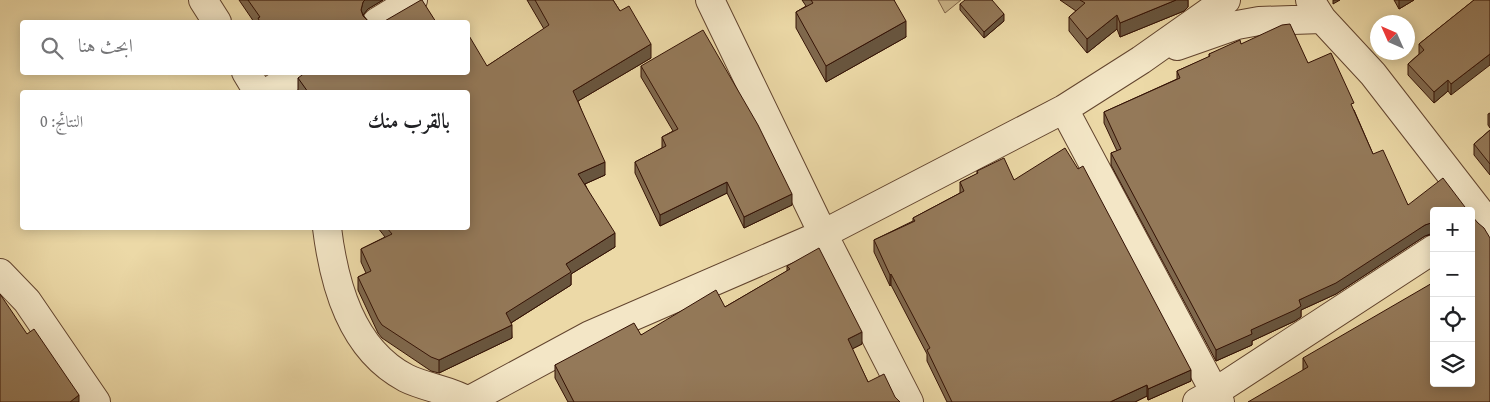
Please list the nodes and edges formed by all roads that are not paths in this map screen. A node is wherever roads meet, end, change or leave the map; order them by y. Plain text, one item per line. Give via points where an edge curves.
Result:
1 (203, 0) edge
2 (413, 0) edge
3 (710, 0) edge
4 (1226, 0) edge
5 (1316, 10) edge
6 (216, 20) edge
7 (380, 20) edge
8 (1141, 60) junction
9 (248, 75) edge
10 (294, 75) edge
11 (257, 90) edge
12 (271, 90) edge
13 (1064, 109) junction
14 (1481, 222) edge
15 (327, 230) edge
16 (823, 234) junction
17 (1430, 252) edge
18 (0, 273) edge
19 (1211, 399) edge
20 (96, 402) edge
21 (469, 402) edge
22 (909, 402) edge

1 - 6 street
2 - 7 street
3 - 16 street
4 - 8 street
5 - 8 street via 1237,25
5 - 14 street via 1373,74
8 - 13 street
9 - 11 street
10 - 12 street
13 - 16 street
13 - 19 street
15 - 21 street via 339,288 350,318 378,358 407,378
16 - 21 street via 590,335
16 - 22 street
17 - 19 street
18 - 20 street via 27,301

